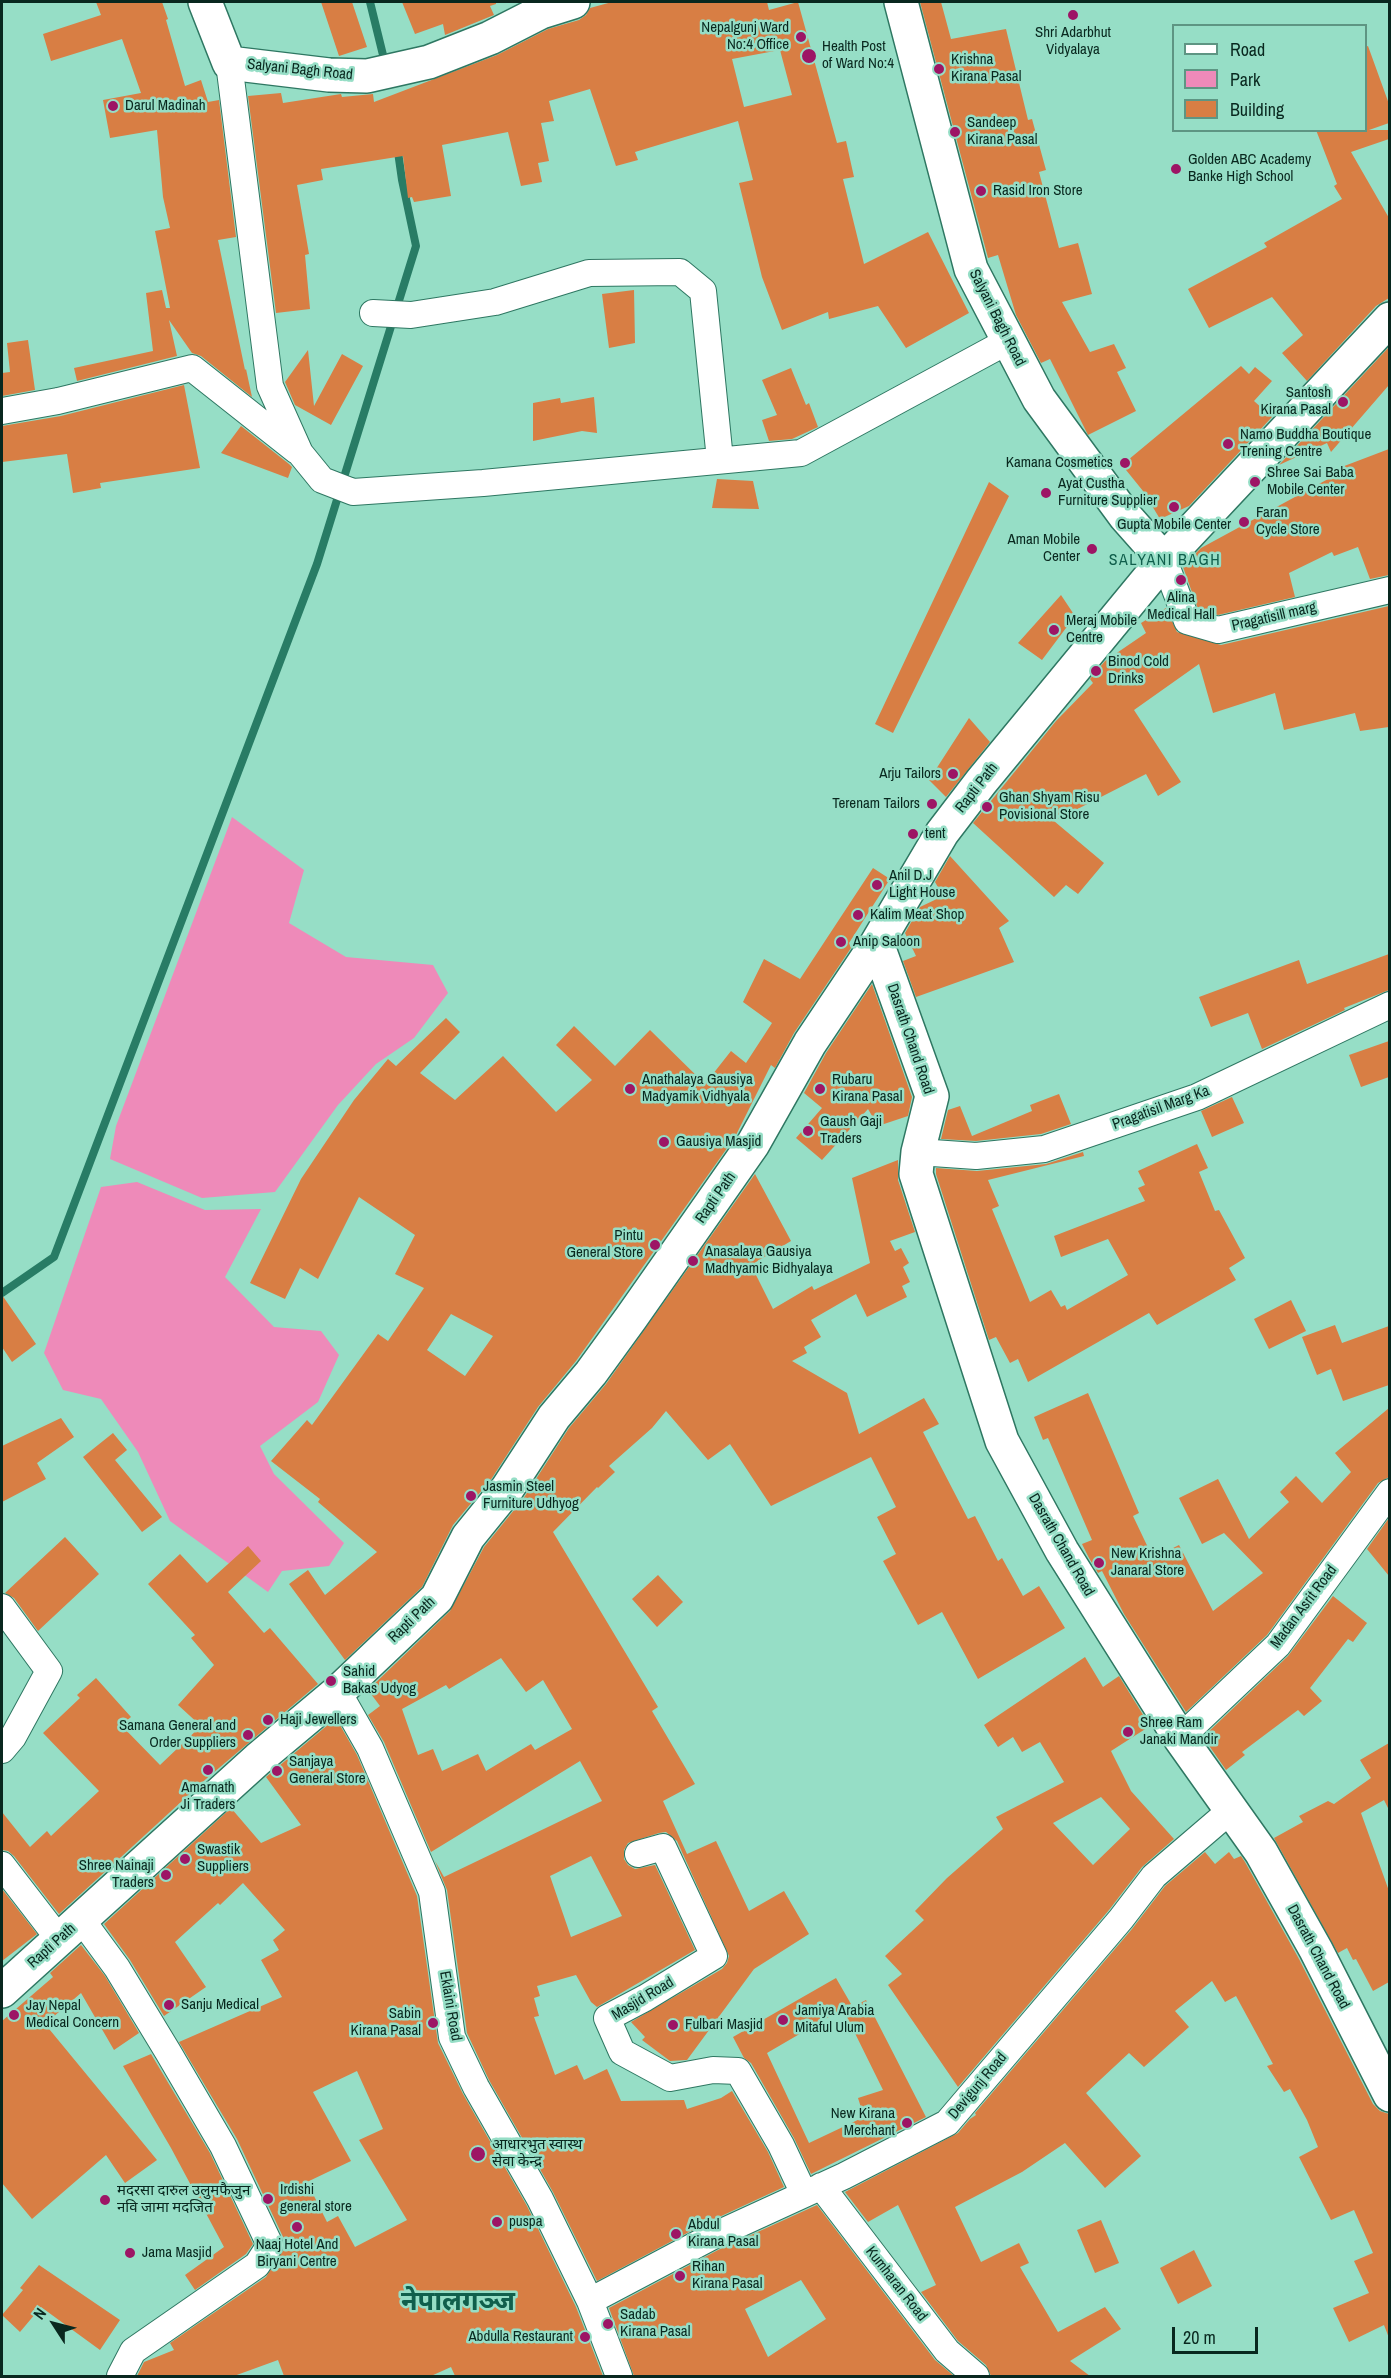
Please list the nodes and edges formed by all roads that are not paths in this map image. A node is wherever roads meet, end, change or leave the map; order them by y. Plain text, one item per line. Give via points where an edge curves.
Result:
1 (205, 2) edge
2 (573, 2) edge
3 (901, 2) edge
4 (228, 63) junction
5 (373, 313) dead end
6 (1389, 319) edge
7 (1008, 340) junction
8 (2, 411) edge
9 (300, 453) junction
10 (720, 460) junction
11 (1164, 560) junction
12 (1389, 590) edge
13 (877, 943) junction
14 (1389, 1005) edge
15 (918, 1152) junction
16 (1389, 1492) edge
17 (2, 1607) edge
18 (338, 1692) junction
19 (1180, 1738) junction
20 (2, 1750) edge
21 (1231, 1810) junction
22 (638, 1854) dead end
23 (2, 1865) edge
24 (70, 1929) junction
25 (2, 1991) edge
26 (1389, 2095) edge
27 (812, 2190) junction
28 (590, 2301) junction
29 (120, 2376) edge
30 (619, 2376) edge
31 (976, 2376) edge

1 - 4 street
2 - 4 street, Salyani Bagh Road via 541,12 429,62 368,76
3 - 7 street, Salyani Bagh Road via 971,269
4 - 9 street via 270,386
5 - 10 street via 411,315 495,302 589,273 680,272 703,291
6 - 11 street, Rapti Path
7 - 10 street via 801,453
7 - 11 street, Salyani Bagh Road via 1058,428
8 - 9 street via 192,368
9 - 10 street via 322,480 352,492
11 - 12 street, Pragatisill marg via 1187,621 1218,630
11 - 13 street, Rapti Path via 942,833
13 - 15 street, Dasrath Chand Road via 932,1096
13 - 18 street, Rapti Path via 810,1043 753,1144 591,1373 554,1417 507,1489 468,1537 437,1598
14 - 15 street, Pragatisil Marg Ka via 1197,1097 1044,1149 976,1156
15 - 19 street, Dasrath Chand Road via 916,1174 1002,1441 1062,1551
16 - 19 street, Madan Asrit Road via 1278,1645
17 - 20 street via 49,1671
18 - 24 street, Rapti Path
18 - 28 street, Eklaini Road via 370,1748 432,1892 452,2037
19 - 21 street, Dasrath Chand Road
21 - 26 street, Dasrath Chand Road via 1261,1852 1316,1950
21 - 27 street, Devigunj Road via 1154,1876 947,2123
22 - 27 street, Masjid Road via 663,1846 714,1956 607,2018 622,2052 670,2078 713,2070 738,2072
23 - 24 street
24 - 25 street, Rapti Path
24 - 29 street via 117,1968 223,2146 270,2245 257,2265 133,2351
27 - 28 street, Devigunj Road via 711,2237
27 - 31 street, Kumharan Road via 947,2351
28 - 30 street, Eklaini Road

